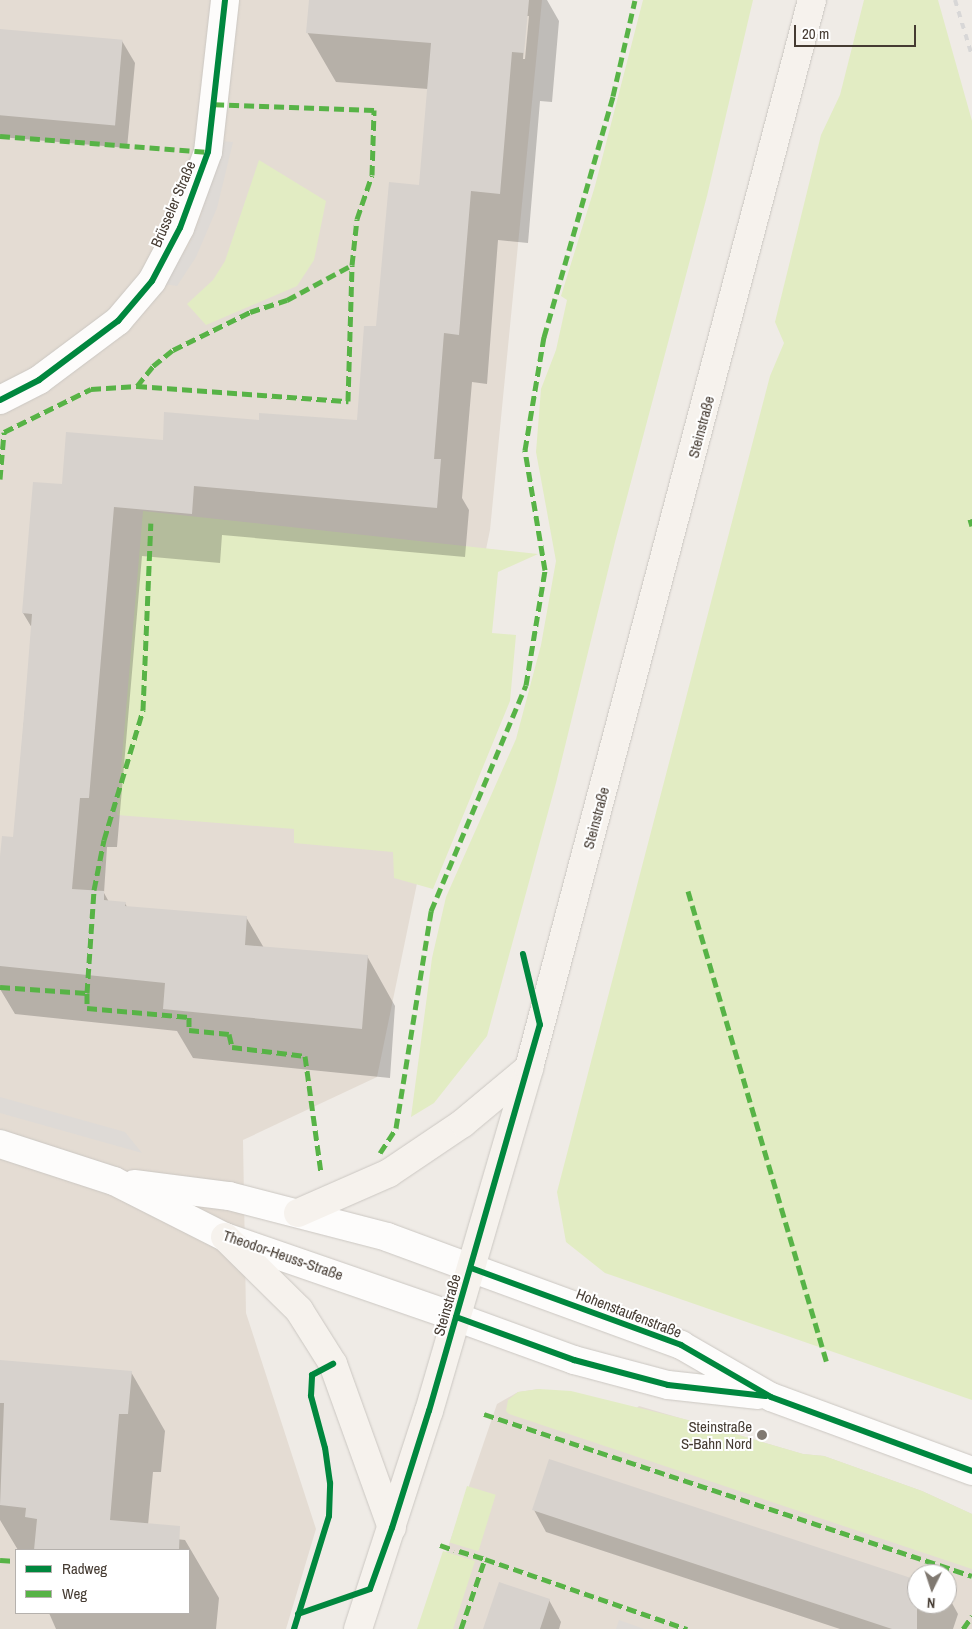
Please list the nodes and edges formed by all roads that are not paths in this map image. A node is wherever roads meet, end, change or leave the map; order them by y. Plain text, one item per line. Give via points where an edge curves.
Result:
1 (225, 0) edge
2 (812, 0) edge
3 (0, 400) edge
4 (529, 1068) junction
5 (0, 1144) edge
6 (114, 1181) junction
7 (298, 1213) junction
8 (225, 1237) junction
9 (471, 1268) junction
10 (456, 1317) junction
11 (771, 1397) junction
12 (972, 1471) edge
13 (392, 1528) junction
14 (358, 1629) edge

1 - 3 street, Brüsseler Straße via 208,152 180,228 152,282 118,321 39,380
2 - 4 main road, Steinstraße
4 - 7 main road via 463,1123 389,1174
4 - 9 main road, Steinstraße
5 - 6 street, Theodor-Heuss-Straße
6 - 7 street, Theodor-Heuss-Straße via 229,1196
6 - 8 street, Theodor-Heuss-Straße
7 - 9 street, Theodor-Heuss-Straße via 387,1237
8 - 10 street, Theodor-Heuss-Straße
8 - 13 main road via 299,1310 333,1364
9 - 10 main road, Steinstraße
9 - 11 street, Hohenstaufenstraße via 681,1345
10 - 11 street, Hohenstaufenstraße via 574,1360 668,1385
10 - 13 main road, Steinstraße
11 - 12 street, Hohenstaufenstraße
13 - 14 main road, Steinstraße

